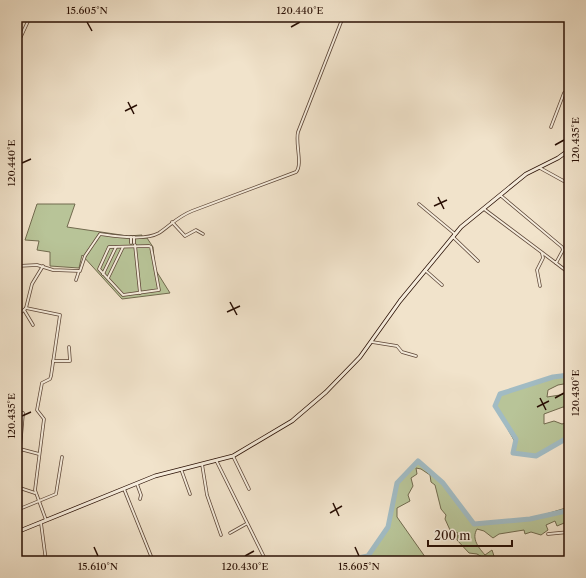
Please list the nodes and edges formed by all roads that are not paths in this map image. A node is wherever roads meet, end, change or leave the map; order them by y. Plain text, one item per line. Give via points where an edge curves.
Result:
1 (30, 17) edge
2 (343, 17) edge
3 (17, 45) edge
4 (569, 93) edge
5 (551, 127) dead end
6 (569, 150) edge
7 (539, 167) junction
8 (569, 184) edge
9 (500, 195) junction
10 (419, 204) dead end
11 (484, 209) junction
12 (172, 222) junction
13 (203, 234) dead end
14 (454, 235) junction
15 (132, 237) junction
16 (133, 246) junction
17 (116, 247) junction
18 (123, 247) junction
19 (542, 253) junction
20 (478, 261) dead end
21 (556, 263) junction
22 (17, 266) edge
23 (43, 266) junction
24 (425, 270) junction
25 (79, 271) junction
26 (569, 273) edge
27 (104, 274) junction
28 (108, 278) junction
29 (76, 280) dead end
30 (442, 285) dead end
31 (540, 286) dead end
32 (140, 293) junction
33 (25, 309) junction
34 (17, 316) edge
35 (33, 325) dead end
36 (372, 342) junction
37 (69, 347) dead end
38 (416, 356) dead end
39 (53, 361) junction
40 (17, 411) edge
41 (19, 449) edge
42 (39, 454) junction
43 (233, 456) junction
44 (62, 457) dead end
45 (215, 460) junction
46 (202, 463) junction
47 (180, 468) junction
48 (137, 484) junction
49 (17, 487) edge
50 (124, 489) junction
51 (249, 489) dead end
52 (35, 493) junction
53 (190, 494) dead end
54 (140, 499) dead end
55 (39, 501) junction
56 (17, 510) edge
57 (46, 521) junction
58 (41, 523) junction
59 (246, 524) junction
60 (17, 532) edge
61 (230, 532) dead end
62 (569, 532) edge
63 (548, 534) dead end
64 (221, 535) dead end
65 (46, 561) edge
66 (153, 561) edge
67 (266, 561) edge

1 - 3 street
2 - 12 street via 298,132 298,171 192,211
4 - 5 street via 564,93
6 - 7 street
7 - 8 street
7 - 9 street
9 - 11 street
9 - 21 street via 562,247
10 - 14 street
11 - 14 street
11 - 19 street
12 - 13 street via 185,236 196,230
12 - 15 street via 153,235
14 - 20 street
14 - 24 street
15 - 16 street
15 - 25 street via 100,234 85,256 82,269
16 - 18 street
16 - 32 street
16 - 32 street via 151,248 159,290
17 - 18 street
17 - 27 street
17 - 27 street via 109,248 99,269
18 - 28 street
19 - 21 street
19 - 31 street via 543,257 537,270
21 - 26 street
22 - 23 street
23 - 25 street via 54,270
23 - 33 street via 32,284
24 - 30 street
24 - 36 street
25 - 29 street
27 - 28 street
28 - 32 street via 123,295
33 - 34 street
33 - 35 street
33 - 39 street via 60,314
36 - 38 street via 397,346 402,352
36 - 43 street via 310,408
37 - 39 street via 70,361
39 - 42 street via 51,377 43,382 38,396 37,410 44,418
40 - 41 street via 23,413
41 - 42 street
42 - 52 street
43 - 45 street
43 - 51 street
44 - 55 street via 57,493
45 - 46 street
45 - 59 street
46 - 47 street
46 - 64 street via 207,495
47 - 48 street
47 - 53 street
48 - 50 street
48 - 54 street
49 - 52 street
50 - 57 street
50 - 66 street
52 - 55 street
55 - 56 street
55 - 57 street
57 - 58 street
58 - 60 street
58 - 65 street
59 - 61 street
59 - 67 street
62 - 63 street

